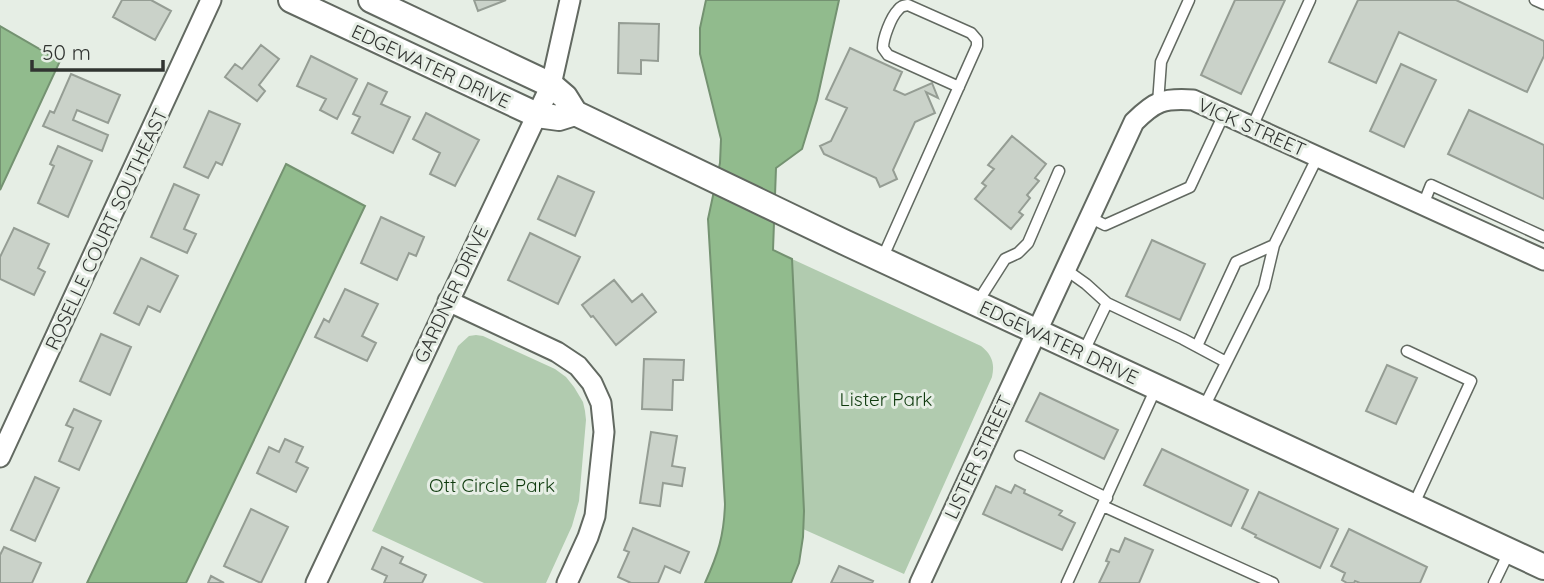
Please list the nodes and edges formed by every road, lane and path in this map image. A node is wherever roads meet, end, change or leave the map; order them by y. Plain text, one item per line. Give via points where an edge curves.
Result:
1 (211, 0) edge
2 (290, 0) edge
3 (371, 0) edge
4 (570, 0) edge
5 (1189, 0) edge
6 (1310, 0) edge
7 (1535, 0) edge
8 (1544, 4) edge
9 (551, 85) junction
10 (959, 87) junction
11 (1158, 103) junction
12 (575, 113) junction
13 (1223, 114) junction
14 (537, 115) junction
15 (1252, 127) junction
16 (1318, 156) junction
17 (1059, 171) dead end
18 (1423, 205) junction
19 (1089, 217) junction
20 (1544, 237) edge
21 (1274, 246) junction
22 (881, 259) junction
23 (1544, 260) edge
24 (1065, 269) junction
25 (448, 301) junction
26 (1107, 303) junction
27 (977, 304) junction
28 (1036, 331) junction
29 (1197, 346) junction
30 (1407, 351) dead end
31 (1083, 353) junction
32 (1226, 362) junction
33 (1157, 387) junction
34 (1203, 409) junction
35 (1020, 456) dead end
36 (0, 457) edge
37 (1105, 502) junction
38 (1413, 507) junction
39 (1509, 551) junction
40 (1544, 567) edge
41 (1544, 575) edge
42 (316, 583) edge
43 (567, 583) edge
44 (920, 583) edge
45 (1067, 583) edge
46 (1273, 583) edge
47 (1494, 583) edge
48 (1540, 583) edge

1 - 36 street, ROSELLE COURT SOUTHEAST
2 - 14 street, EDGEWATER DRIVE
3 - 9 street, EDGEWATER DRIVE
4 - 9 street, GARDNER DRIVE
5 - 11 lane via 1161,62
6 - 15 lane
7 - 8 lane
9 - 12 street, EDGEWATER DRIVE
9 - 14 street, GARDNER DRIVE
10 - 10 lane via 977,40 971,33 908,5 901,7 883,41 888,55
10 - 22 lane
11 - 13 street, VICK STREET via 1170,98 1193,100
11 - 19 street via 1133,122
12 - 14 street, EDGEWATER DRIVE via 559,118
12 - 22 street, EDGEWATER DRIVE
13 - 15 street, VICK STREET
13 - 19 lane via 1189,187 1105,225
14 - 25 street, GARDNER DRIVE
15 - 16 street, VICK STREET
16 - 18 street, VICK STREET
16 - 21 lane
17 - 27 lane via 1028,243 1005,258
18 - 20 lane via 1432,185
18 - 23 street, VICK STREET
19 - 24 street
21 - 29 lane via 1237,262
21 - 32 lane via 1264,286
22 - 27 street, EDGEWATER DRIVE
24 - 26 lane
24 - 28 street
25 - 42 street, GARDNER DRIVE
25 - 43 street via 578,366 601,403 604,432 595,516
26 - 29 lane
26 - 31 lane
27 - 28 street, EDGEWATER DRIVE
28 - 31 street, EDGEWATER DRIVE
28 - 44 street, LISTER STREET
29 - 32 lane
30 - 38 lane via 1471,381
31 - 33 street, EDGEWATER DRIVE
32 - 34 lane
33 - 34 street, EDGEWATER DRIVE
33 - 37 lane
34 - 38 street, EDGEWATER DRIVE
35 - 37 lane
37 - 45 lane
37 - 46 lane
38 - 39 street, EDGEWATER DRIVE
39 - 40 street, EDGEWATER DRIVE
39 - 47 lane
41 - 48 street

